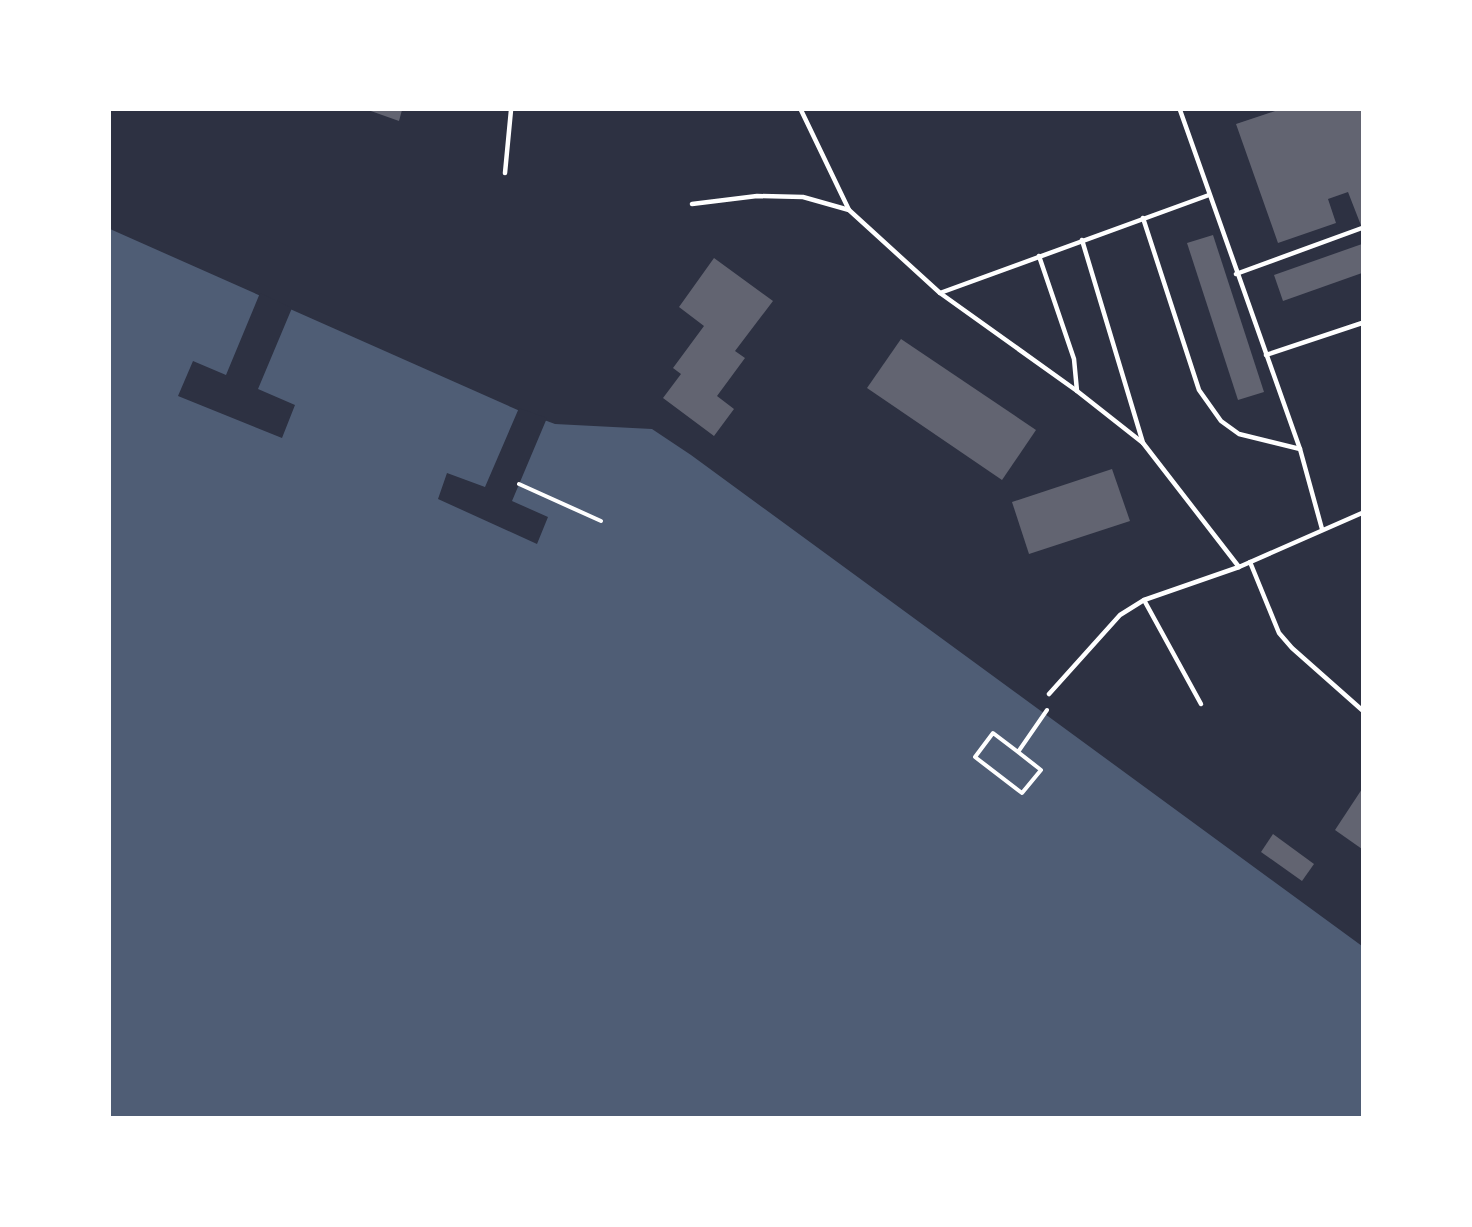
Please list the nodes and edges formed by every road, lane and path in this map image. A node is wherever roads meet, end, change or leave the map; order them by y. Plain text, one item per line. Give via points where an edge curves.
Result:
1 (511, 110) edge
2 (801, 110) edge
3 (1180, 110) edge
4 (505, 173) dead end
5 (1209, 195) junction
6 (692, 204) dead end
7 (849, 210) junction
8 (1143, 218) junction
9 (1362, 228) edge
10 (1082, 240) junction
11 (1039, 256) junction
12 (1236, 274) junction
13 (940, 293) junction
14 (1362, 323) edge
15 (1266, 355) junction
16 (1077, 391) junction
17 (1143, 443) junction
18 (1300, 449) junction
19 (519, 484) dead end
20 (1362, 513) edge
21 (601, 521) dead end
22 (1322, 529) junction
23 (1250, 562) junction
24 (1239, 567) junction
25 (1144, 600) junction
26 (1049, 694) dead end
27 (1051, 704) dead end
28 (1201, 704) dead end
29 (1362, 710) edge
30 (1018, 752) junction

1 - 4 lane
2 - 7 lane
3 - 5 lane
5 - 8 lane
5 - 12 lane
6 - 7 lane via 757,196 803,197
7 - 13 lane
8 - 10 lane
8 - 18 lane via 1199,390 1221,421 1239,434
9 - 12 lane
10 - 11 lane
10 - 17 lane
11 - 13 lane
11 - 16 lane via 1074,359
12 - 15 lane
13 - 16 lane
14 - 15 lane
15 - 18 lane
16 - 17 lane
17 - 24 lane
18 - 22 lane
19 - 21 path
20 - 22 lane
22 - 23 lane
23 - 24 lane
23 - 29 lane via 1279,633
24 - 25 lane
25 - 26 lane via 1120,615
25 - 28 lane
27 - 30 path
30 - 30 path via 993,733 975,758 1022,793 1041,770

